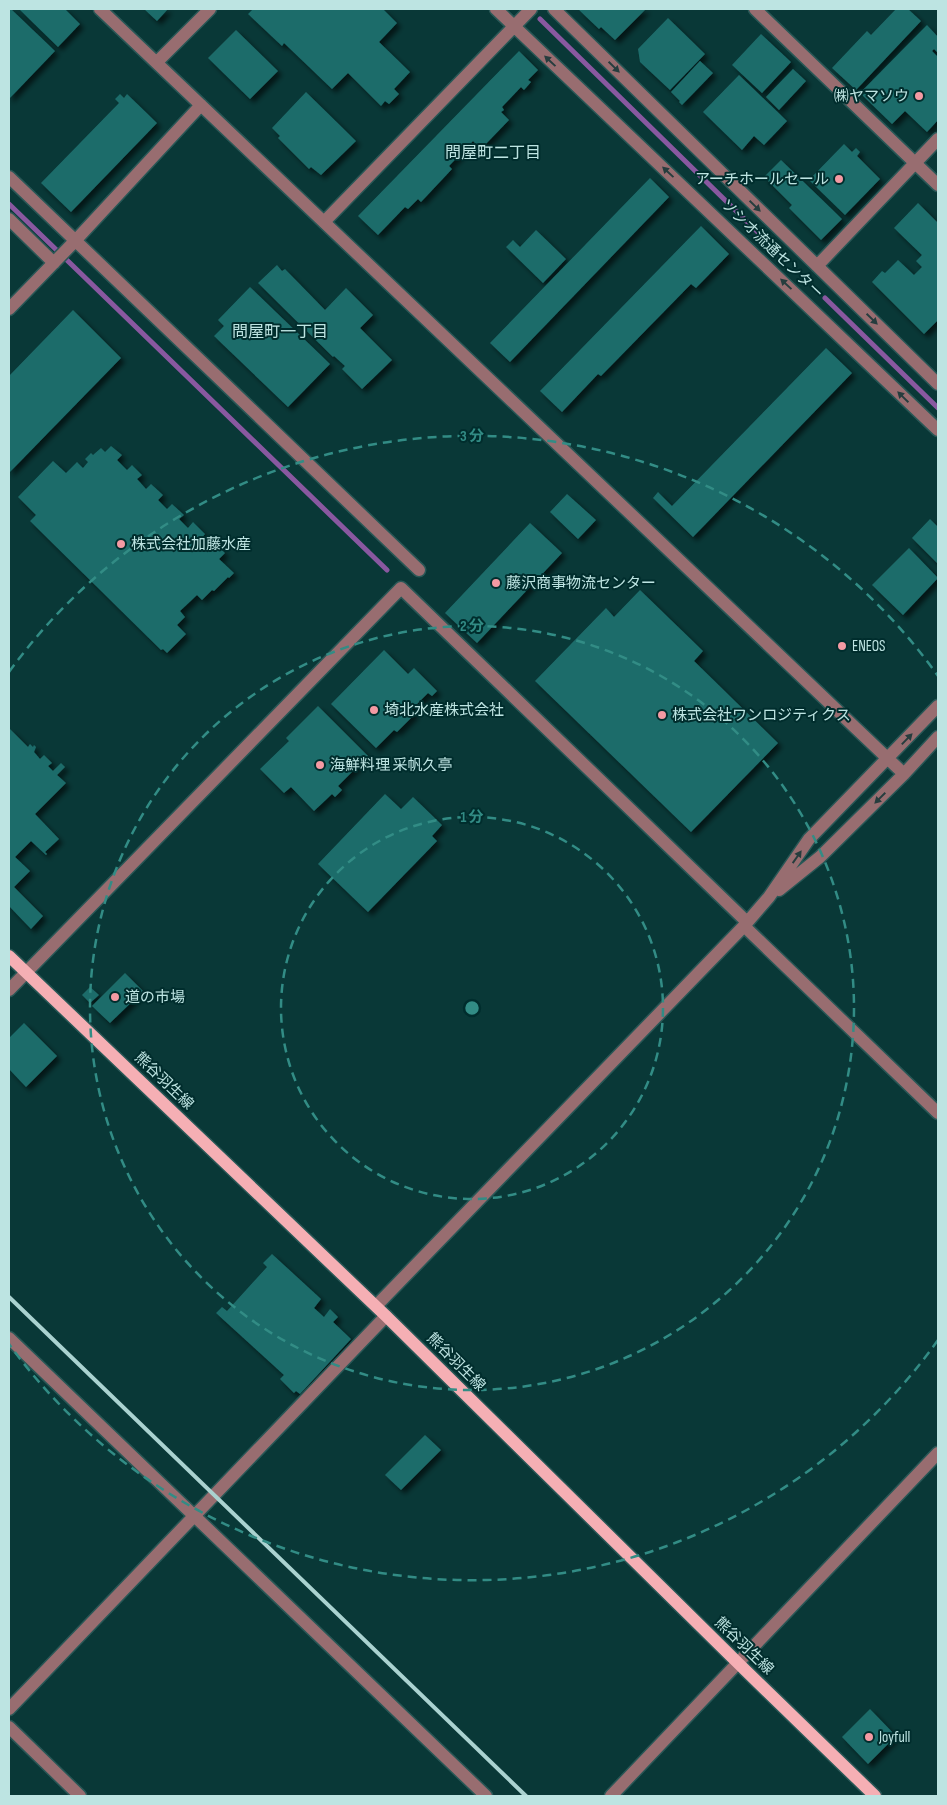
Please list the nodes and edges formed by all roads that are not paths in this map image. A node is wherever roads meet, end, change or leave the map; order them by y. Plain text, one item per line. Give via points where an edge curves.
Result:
1 (100, 9) edge
2 (210, 9) edge
3 (496, 9) edge
4 (532, 9) edge
5 (554, 9) edge
6 (755, 9) edge
7 (514, 27) junction
8 (156, 62) junction
9 (201, 105) junction
10 (938, 139) edge
11 (915, 163) junction
12 (9, 177) edge
13 (938, 186) edge
14 (9, 219) edge
15 (324, 222) junction
16 (75, 242) junction
17 (54, 263) junction
18 (817, 266) junction
19 (9, 309) edge
20 (938, 384) edge
21 (938, 430) edge
22 (419, 570) dead end
23 (938, 706) edge
24 (938, 737) edge
25 (888, 759) junction
26 (904, 774) junction
27 (769, 898) junction
28 (745, 924) junction
29 (9, 956) edge
30 (26, 973) junction
31 (9, 990) edge
32 (938, 1113) edge
33 (376, 1306) junction
34 (386, 1316) junction
35 (9, 1338) edge
36 (938, 1453) edge
37 (195, 1516) junction
38 (739, 1664) junction
39 (9, 1709) edge
40 (9, 1727) edge
41 (80, 1796) edge
42 (486, 1796) edge
43 (611, 1796) edge
44 (876, 1796) edge

1 - 8 street
2 - 8 street
3 - 7 street, ソシオ流通センター
4 - 7 street
5 -> 18 street
6 - 11 street
7 - 15 street
21 -> 7 street, ソシオ流通センター
8 - 9 street
9 - 15 street
9 - 16 street
10 - 11 street
11 - 13 street
11 - 18 street
12 - 16 street
14 - 17 street
15 - 25 street
16 - 17 street
16 - 22 street
17 - 19 street
18 -> 20 street
25 -> 23 street
24 - 26 street
25 - 26 street
27 -> 25 street via 809,839
26 -> 27 street via 820,858
27 - 28 street
28 - 30 street via 401,588
28 - 32 street
28 - 33 street
29 - 30 main road, 熊谷羽生線
30 - 31 street
30 - 33 main road, 熊谷羽生線
33 - 34 main road, 熊谷羽生線
34 - 37 street
34 - 38 main road, 熊谷羽生線
35 - 37 street
36 - 38 street
37 - 39 street
37 - 42 street
38 - 43 street
38 - 44 main road, 熊谷羽生線
40 - 41 street

